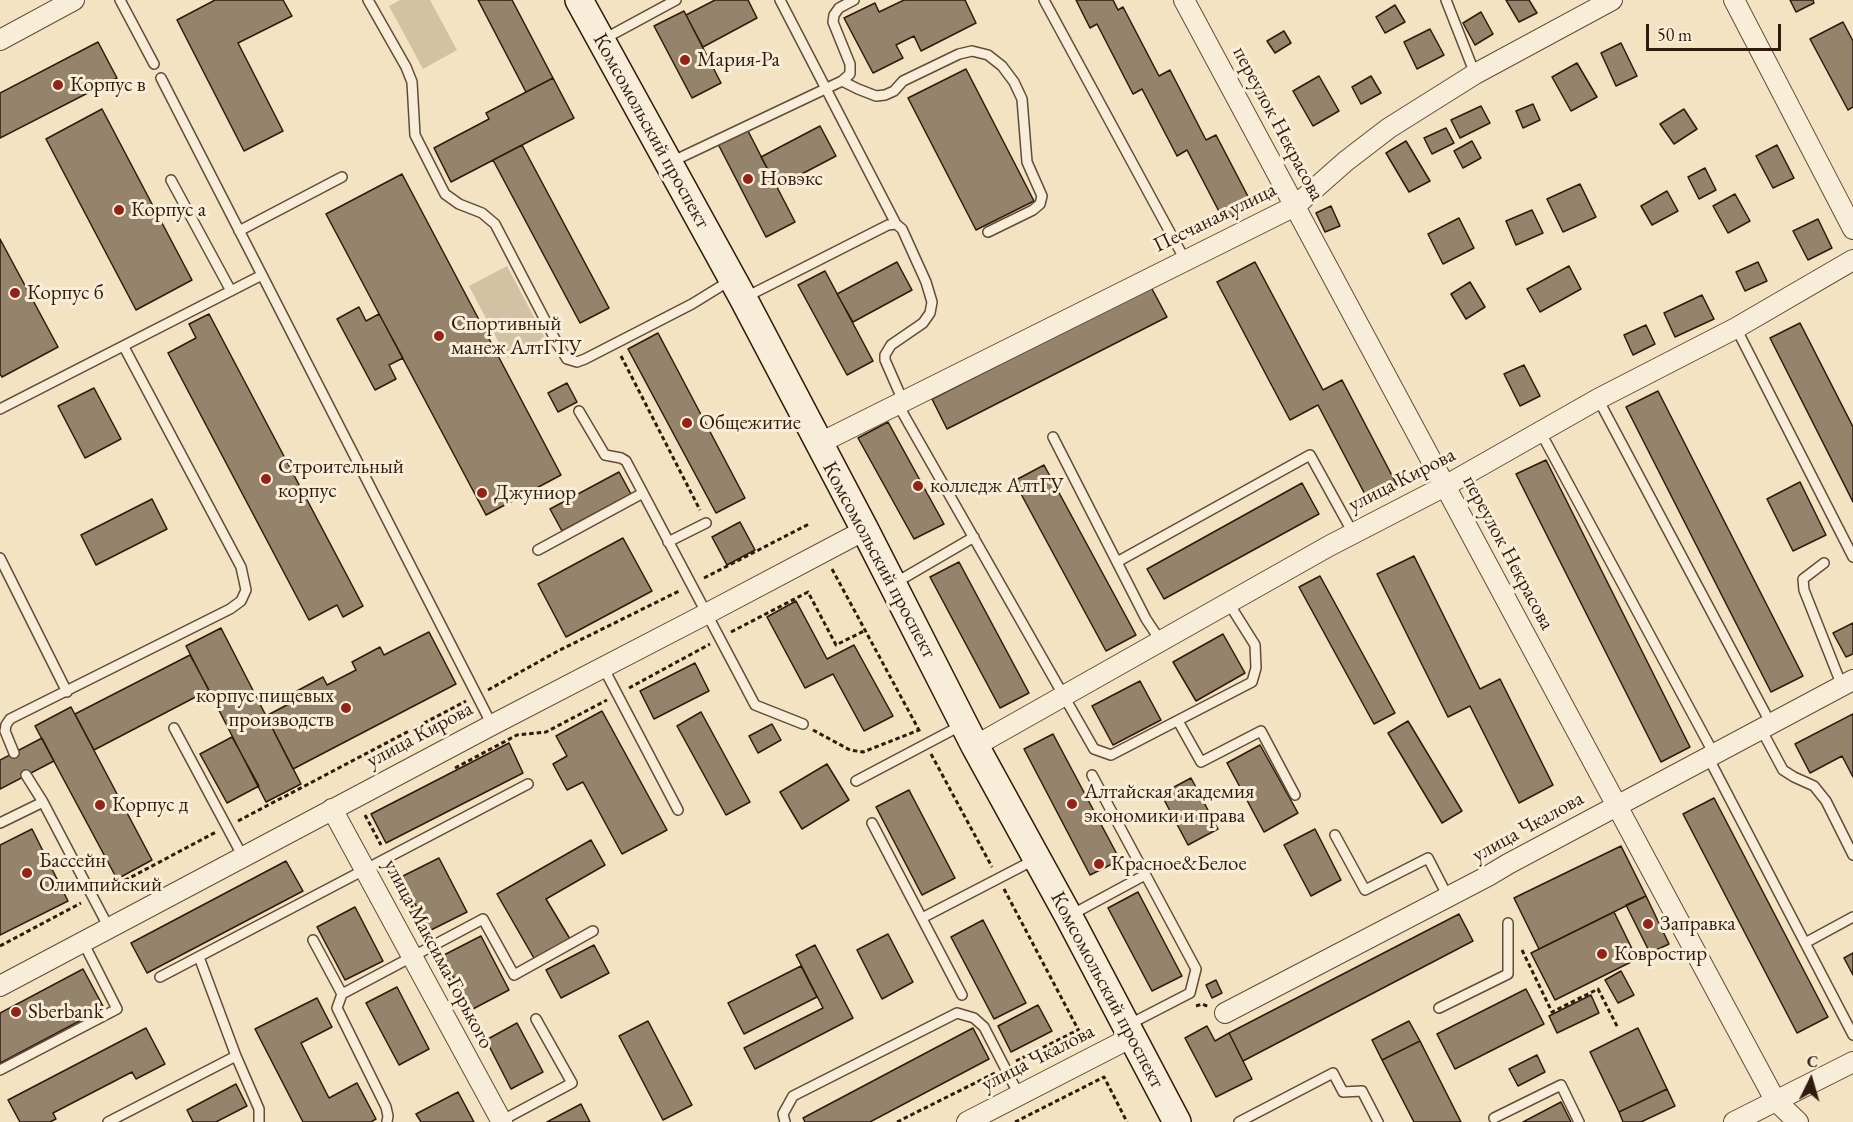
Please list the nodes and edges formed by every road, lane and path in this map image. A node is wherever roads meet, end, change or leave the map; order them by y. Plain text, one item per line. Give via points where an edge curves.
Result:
1 (74, 0) edge
2 (120, 0) edge
3 (368, 0) edge
4 (579, 0) edge
5 (676, 0) edge
6 (780, 0) edge
7 (854, 0) edge
8 (1044, 0) edge
9 (1184, 0) edge
10 (1446, 0) edge
11 (1612, 0) edge
12 (1734, 0) edge
13 (0, 40) edge
14 (601, 41) junction
15 (154, 64) dead end
16 (1475, 74) junction
17 (161, 78) dead end
18 (842, 81) junction
19 (826, 89) junction
20 (669, 163) junction
21 (342, 177) dead end
22 (171, 180) dead end
23 (1295, 206) junction
24 (896, 224) junction
25 (1853, 229) edge
26 (239, 231) junction
27 (988, 232) dead end
28 (1185, 260) junction
29 (1853, 260) edge
30 (262, 275) junction
31 (738, 289) junction
32 (231, 291) junction
33 (1736, 328) junction
34 (615, 344) junction
35 (124, 347) junction
36 (1598, 399) junction
37 (900, 402) junction
38 (0, 410) edge
39 (579, 411) dead end
40 (1541, 433) junction
41 (1053, 437) dead end
42 (818, 444) junction
43 (1445, 486) junction
44 (643, 493) junction
45 (706, 523) joint
46 (809, 524) dead end
47 (865, 530) junction
48 (1353, 533) junction
49 (974, 537) junction
50 (668, 542) junction
51 (538, 550) dead end
52 (1853, 557) edge
53 (0, 558) edge
54 (827, 560) dead end
55 (1117, 562) junction
56 (1824, 563) dead end
57 (893, 584) junction
58 (691, 585) junction
59 (1228, 602) junction
60 (706, 614) junction
61 (1160, 640) junction
62 (603, 667) junction
63 (1848, 683) edge
64 (67, 692) junction
65 (477, 696) junction
66 (1063, 697) junction
67 (1178, 721) junction
68 (492, 724) junction
69 (803, 724) joint
70 (1766, 726) junction
71 (174, 728) dead end
72 (918, 730) junction
73 (969, 735) junction
74 (926, 744) junction
75 (14, 753) dead end
76 (1711, 756) junction
77 (26, 775) dead end
78 (1092, 775) dead end
79 (856, 781) dead end
80 (528, 784) dead end
81 (1295, 795) dead end
82 (43, 801) junction
83 (1617, 806) junction
84 (332, 809) junction
85 (678, 810) dead end
86 (364, 815) dead end
87 (0, 823) edge
88 (872, 824) dead end
89 (227, 826) junction
90 (1335, 835) dead end
91 (1853, 855) edge
92 (243, 857) junction
93 (387, 857) junction
94 (1037, 859) junction
95 (364, 869) junction
96 (1145, 875) junction
97 (999, 879) junction
98 (92, 897) junction
99 (1448, 897) junction
100 (1069, 917) junction
101 (1853, 917) edge
102 (922, 918) junction
103 (1508, 922) joint
104 (109, 928) junction
105 (593, 931) dead end
106 (313, 940) dead end
107 (83, 942) junction
108 (1805, 943) junction
109 (0, 946) edge
110 (432, 946) junction
111 (199, 957) junction
112 (411, 957) junction
113 (160, 977) dead end
114 (0, 986) edge
115 (342, 994) junction
116 (962, 995) dead end
117 (1193, 1008) dead end
118 (1439, 1008) dead end
119 (1225, 1013) joint
120 (536, 1020) dead end
121 (1618, 1028) dead end
122 (1129, 1031) junction
123 (1853, 1035) edge
124 (480, 1039) dead end
125 (236, 1056) junction
126 (1853, 1062) edge
127 (1005, 1067) junction
128 (0, 1070) edge
129 (1019, 1095) junction
130 (1775, 1100) junction
131 (1494, 1118) dead end
132 (501, 1121) edge
133 (108, 1122) edge
134 (259, 1122) edge
135 (387, 1122) edge
136 (785, 1122) edge
137 (897, 1122) edge
138 (967, 1122) edge
139 (1016, 1122) edge
140 (1127, 1122) edge
141 (1177, 1122) edge
142 (1239, 1122) edge
143 (1378, 1122) edge
144 (1579, 1122) edge
145 (1734, 1122) edge
146 (1798, 1122) edge

1 - 13 street
2 - 15 lane
3 - 34 lane via 412,82 415,135 445,194 495,224 567,359 577,362
4 - 14 main road, Комсомольский проспект
5 - 14 lane
6 - 19 lane
7 - 18 lane via 834,15 833,22 850,64 850,74
8 - 28 lane
9 - 23 street, переулок Некрасова
10 - 16 lane
11 - 16 street, Песчаная улица
12 - 25 street
14 - 20 main road, Комсомольский проспект
16 - 23 street, Песчаная улица via 1389,128
17 - 26 lane
18 - 19 lane
18 - 27 lane via 876,96 894,91 903,81 959,54 972,51 988,55 1002,66 1022,99 1027,162 1041,196 1040,204 1033,210
19 - 20 lane
19 - 24 lane
20 - 31 main road, Комсомольский проспект
21 - 26 lane
22 - 32 lane
23 - 28 street, Песчаная улица
23 - 43 street, переулок Некрасова
24 - 31 lane
24 - 37 lane via 902,229 932,302 922,323 891,345 885,354
26 - 30 lane
28 - 37 street, Песчаная улица
29 - 33 street, улица Кирова
30 - 32 lane
30 - 65 lane
31 - 34 lane via 692,304
31 - 42 main road, Комсомольский проспект
32 - 35 lane
33 - 36 street, улица Кирова
33 - 52 lane
34 - 45 path
35 - 38 lane
35 - 64 lane via 241,567 246,590 241,601 230,609
36 - 40 street, улица Кирова
36 - 70 lane
37 - 42 street, Песчаная улица
37 - 49 lane
39 - 44 lane via 605,455 626,461
40 - 43 street, улица Кирова
40 - 76 lane
41 - 55 lane
42 - 47 main road, Комсомольский проспект
43 - 48 street, улица Кирова
43 - 83 street, переулок Некрасова
44 - 50 lane
44 - 51 lane
45 - 50 lane
46 - 58 path
47 - 57 main road, Комсомольский проспект
47 - 60 street, улица Кирова
48 - 55 lane via 1310,455
48 - 59 street, улица Кирова
49 - 57 lane
49 - 66 lane
50 - 58 lane
53 - 64 lane
54 - 72 path
55 - 61 lane
56 - 63 lane via 1803,579 1804,590
57 - 73 main road, Комсомольский проспект
58 - 60 lane
58 - 65 path
59 - 61 street, улица Кирова
59 - 67 lane via 1255,645 1252,682
60 - 62 street, улица Кирова
60 - 69 lane via 755,705
61 - 66 street, улица Кирова
62 - 68 street, улица Кирова
62 - 85 lane
63 - 70 street, улица Чкалова
64 - 75 lane via 10,719 5,731
65 - 68 lane
65 - 89 path
66 - 67 lane via 1094,749 1112,755
66 - 73 street, улица Кирова
67 - 81 lane via 1201,762 1260,731
68 - 84 street, улица Кирова
69 - 72 path via 850,750 863,752
70 - 76 street, улица Чкалова
70 - 91 lane via 1783,770 1814,786 1826,801
71 - 89 lane
72 - 74 path
73 - 74 lane
73 - 94 main road, Комсомольский проспект
74 - 79 lane
74 - 97 path
76 - 83 street, улица Чкалова
76 - 108 lane
77 - 82 lane
78 - 96 lane
80 - 93 lane
82 - 87 lane
82 - 98 lane
83 - 99 street, улица Чкалова
83 - 130 street, переулок Некрасова
84 - 92 street, улица Кирова
84 - 95 street, улица Максима Горького
86 - 93 path
88 - 102 lane
89 - 92 lane
89 - 98 path
90 - 99 lane via 1365,890 1428,858
92 - 104 street, улица Кирова
93 - 95 lane
93 - 110 path
94 - 97 lane
94 - 100 main road, Комсомольский проспект
95 - 111 lane
95 - 112 street, улица Максима Горького
96 - 100 lane
96 - 122 lane via 1196,969 1190,993
97 - 102 lane
97 - 127 path via 1079,1031
98 - 104 lane
98 - 109 path
99 - 119 street, улица Чкалова
100 - 122 main road, Комсомольский проспект
101 - 108 lane
102 - 116 lane
103 - 118 lane via 1509,974
103 - 121 path via 1552,1012 1598,989
104 - 107 street, улица Кирова
105 - 110 lane via 514,975 483,919
106 - 115 lane
107 - 114 street, улица Кирова
107 - 128 lane via 117,1009
108 - 123 lane
110 - 112 lane
110 - 124 path
111 - 113 lane
111 - 125 lane
112 - 115 lane
112 - 132 street, улица Максима Горького
115 - 135 lane via 337,1008 386,1107
117 - 119 path via 1202,1004
120 - 132 lane via 572,1083
122 - 129 street, улица Чкалова
122 - 141 main road, Комсомольский проспект
125 - 133 lane
125 - 134 lane via 260,1109
126 - 130 street
127 - 129 lane
127 - 136 lane via 984,1027 974,1018 957,1013 793,1096 783,1114
127 - 137 path
129 - 138 street, улица Чкалова
130 - 145 street
130 - 146 street, переулок Некрасова
131 - 144 lane via 1561,1085
139 - 140 path via 1104,1077
142 - 143 lane via 1333,1073 1342,1092 1362,1091

